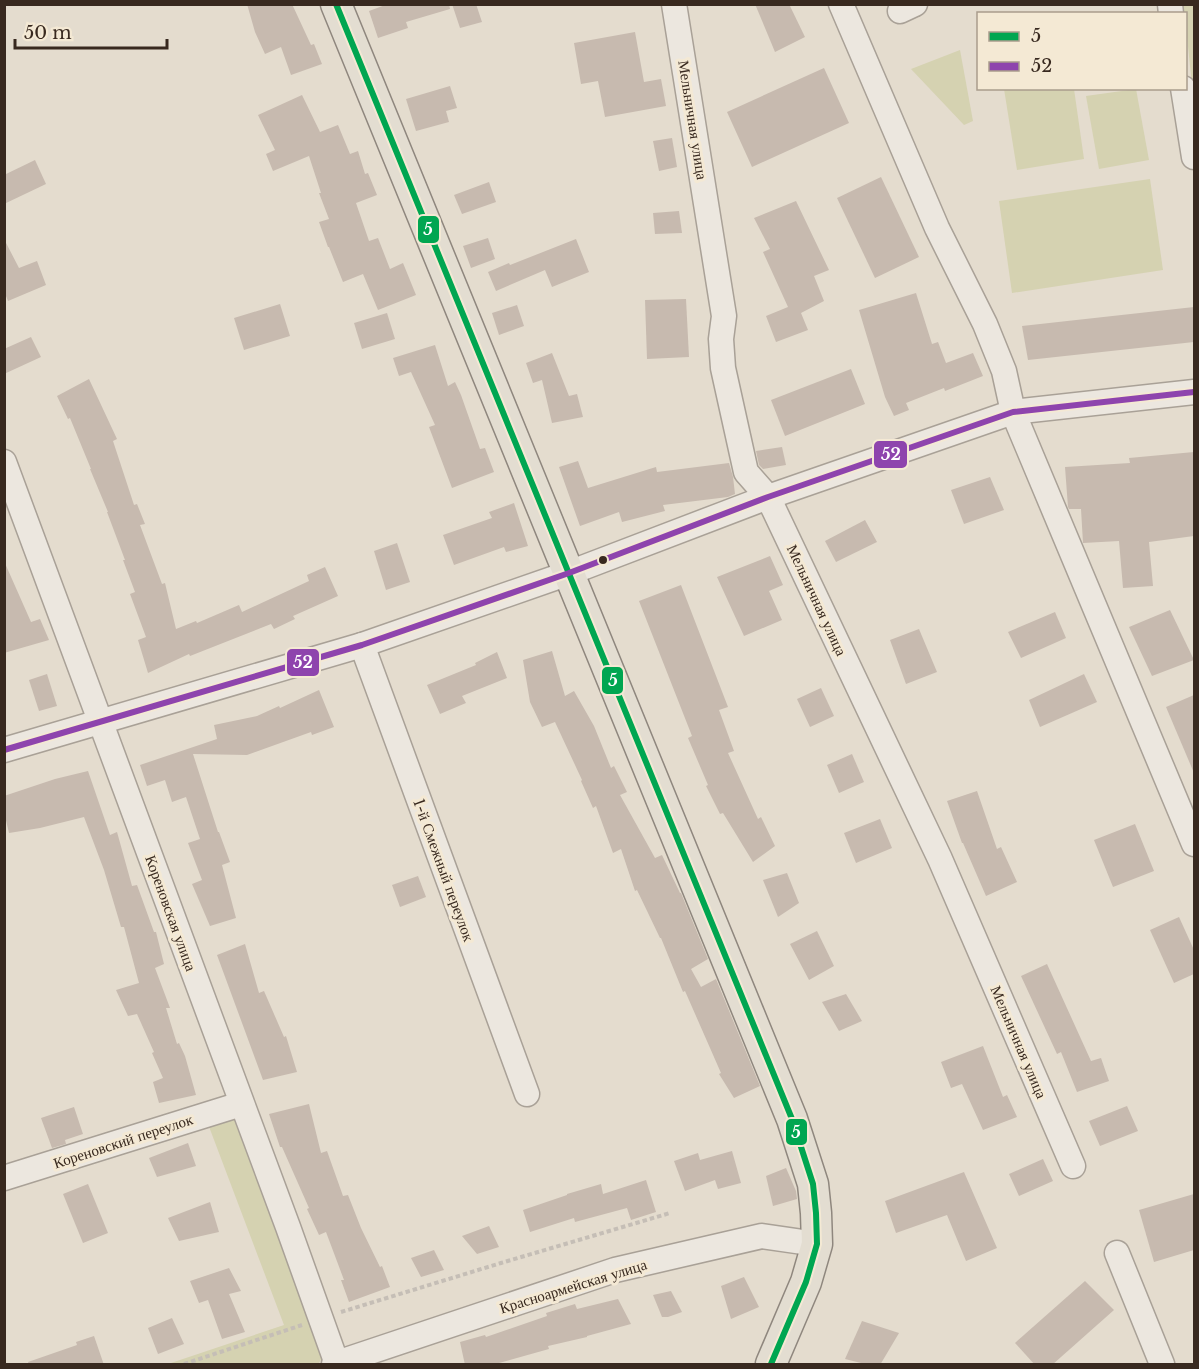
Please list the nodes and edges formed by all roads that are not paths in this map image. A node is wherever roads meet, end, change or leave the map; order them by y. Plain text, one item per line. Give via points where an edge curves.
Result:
1 (336, 4) edge
2 (674, 4) edge
3 (841, 4) edge
4 (1184, 90) edge
5 (1194, 157) edge
6 (1194, 392) edge
7 (1013, 412) junction
8 (4, 462) edge
9 (768, 497) junction
10 (569, 573) junction
11 (362, 645) junction
12 (100, 721) junction
13 (4, 750) edge
14 (1194, 844) edge
15 (527, 1094) dead end
16 (241, 1104) junction
17 (1073, 1166) dead end
18 (4, 1178) edge
19 (817, 1244) junction
20 (1117, 1254) dead end
21 (336, 1364) edge
22 (771, 1365) edge
23 (1162, 1365) edge

1 - 10 main road
2 - 9 street, Мельничная улица via 724,316 723,368 746,472
3 - 7 street via 937,228 985,324 1004,371
4 - 5 street
6 - 7 street
7 - 9 street
7 - 14 street
8 - 12 street, Кореновская улица
9 - 10 street
9 - 17 street, Мельничная улица via 940,859
10 - 11 street
10 - 19 main road via 792,1119 813,1184
11 - 12 street
11 - 15 street, 1-й Смежный переулок
12 - 13 street
12 - 16 street, Кореновская улица
16 - 18 street, Кореновский переулок
16 - 21 street, Кореновская улица
19 - 21 street, Красноармейская улица via 762,1236 615,1270
19 - 22 main road via 806,1282
20 - 23 street

